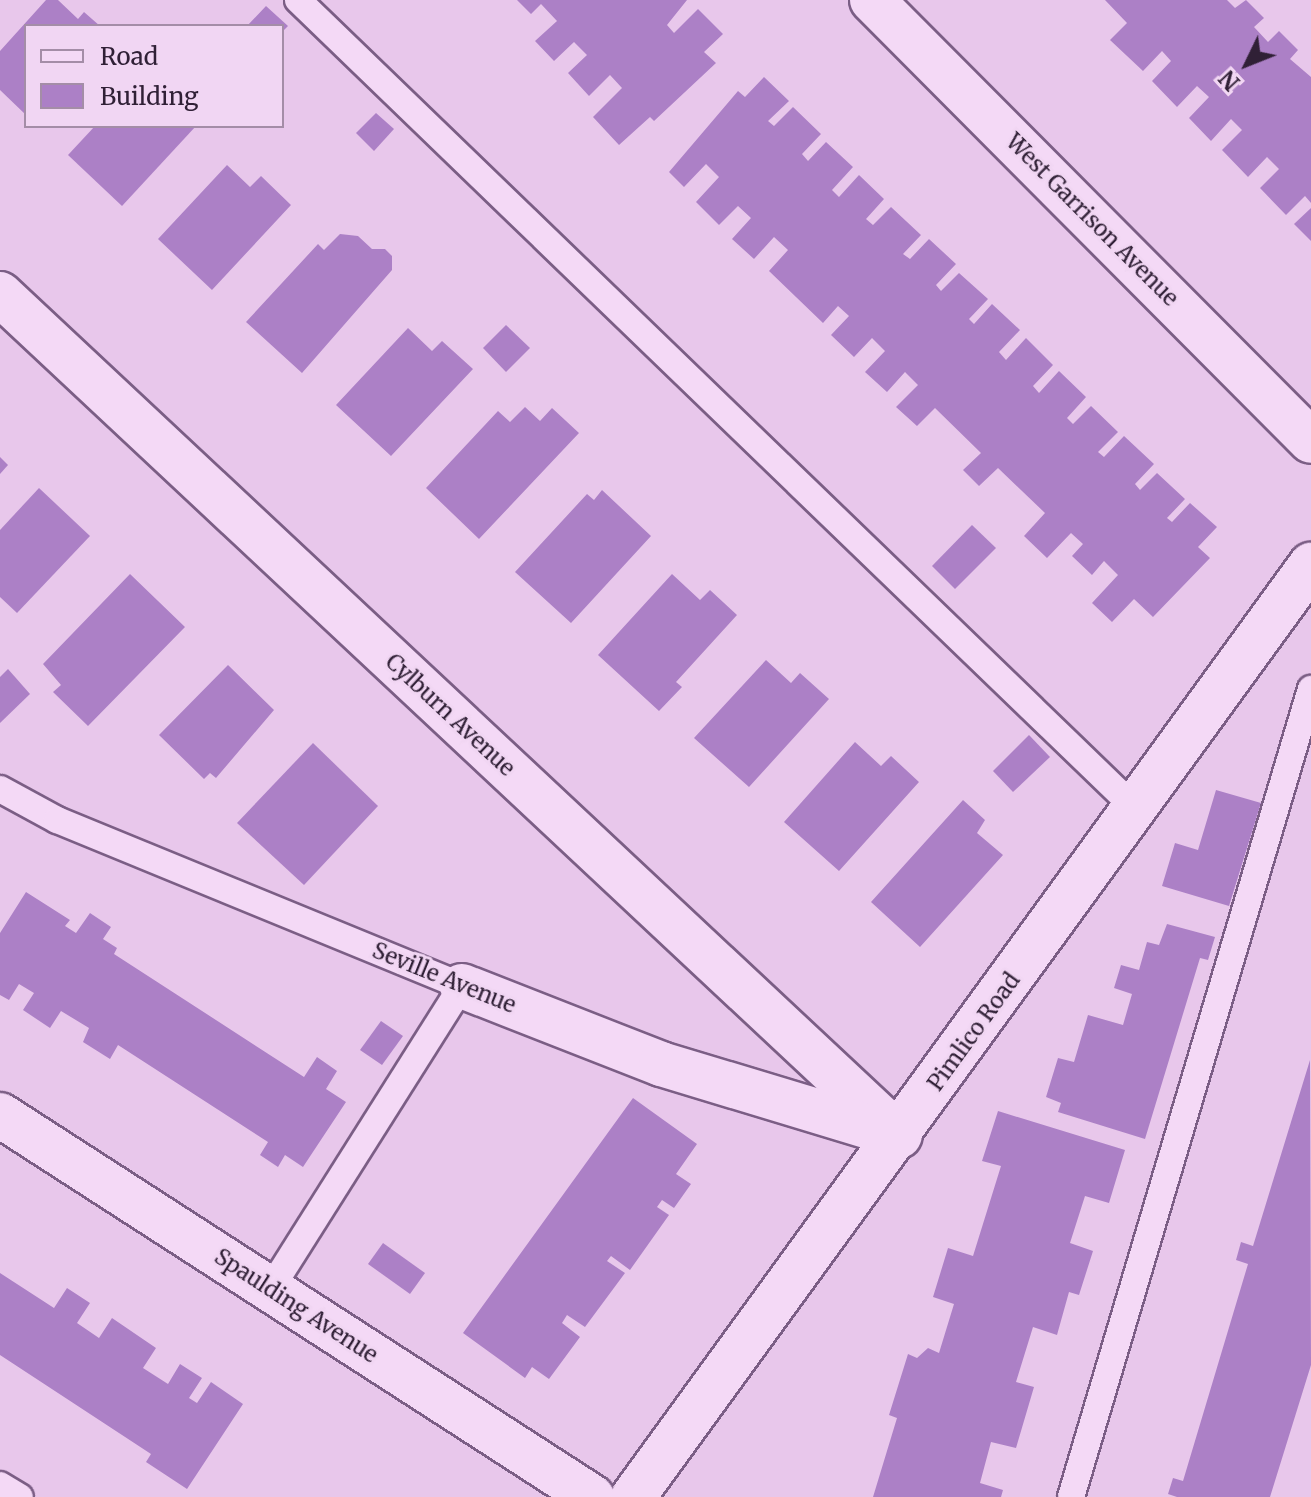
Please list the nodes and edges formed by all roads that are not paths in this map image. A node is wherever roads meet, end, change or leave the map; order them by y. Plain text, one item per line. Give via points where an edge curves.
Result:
1 (298, 0) edge
2 (872, 0) edge
3 (0, 294) edge
4 (1311, 441) edge
5 (1311, 565) edge
6 (1311, 689) edge
7 (0, 789) edge
8 (1135, 808) junction
9 (462, 986) junction
10 (0, 1115) edge
11 (900, 1136) junction
12 (270, 1290) junction
13 (0, 1485) edge
14 (20, 1497) edge
15 (592, 1497) edge
16 (633, 1497) edge
17 (1071, 1497) edge

1 - 8 lane
2 - 4 street, West Garrison Avenue
3 - 11 street, Cylburn Avenue
5 - 8 street, Pimlico Road
6 - 17 lane
7 - 9 lane, Seville Avenue via 57,820
8 - 11 street, Pimlico Road
9 - 11 street, Seville Avenue via 661,1064
9 - 12 lane
10 - 12 street, Spaulding Avenue
11 - 16 street, Pimlico Road
12 - 15 street, Spaulding Avenue
13 - 14 lane

